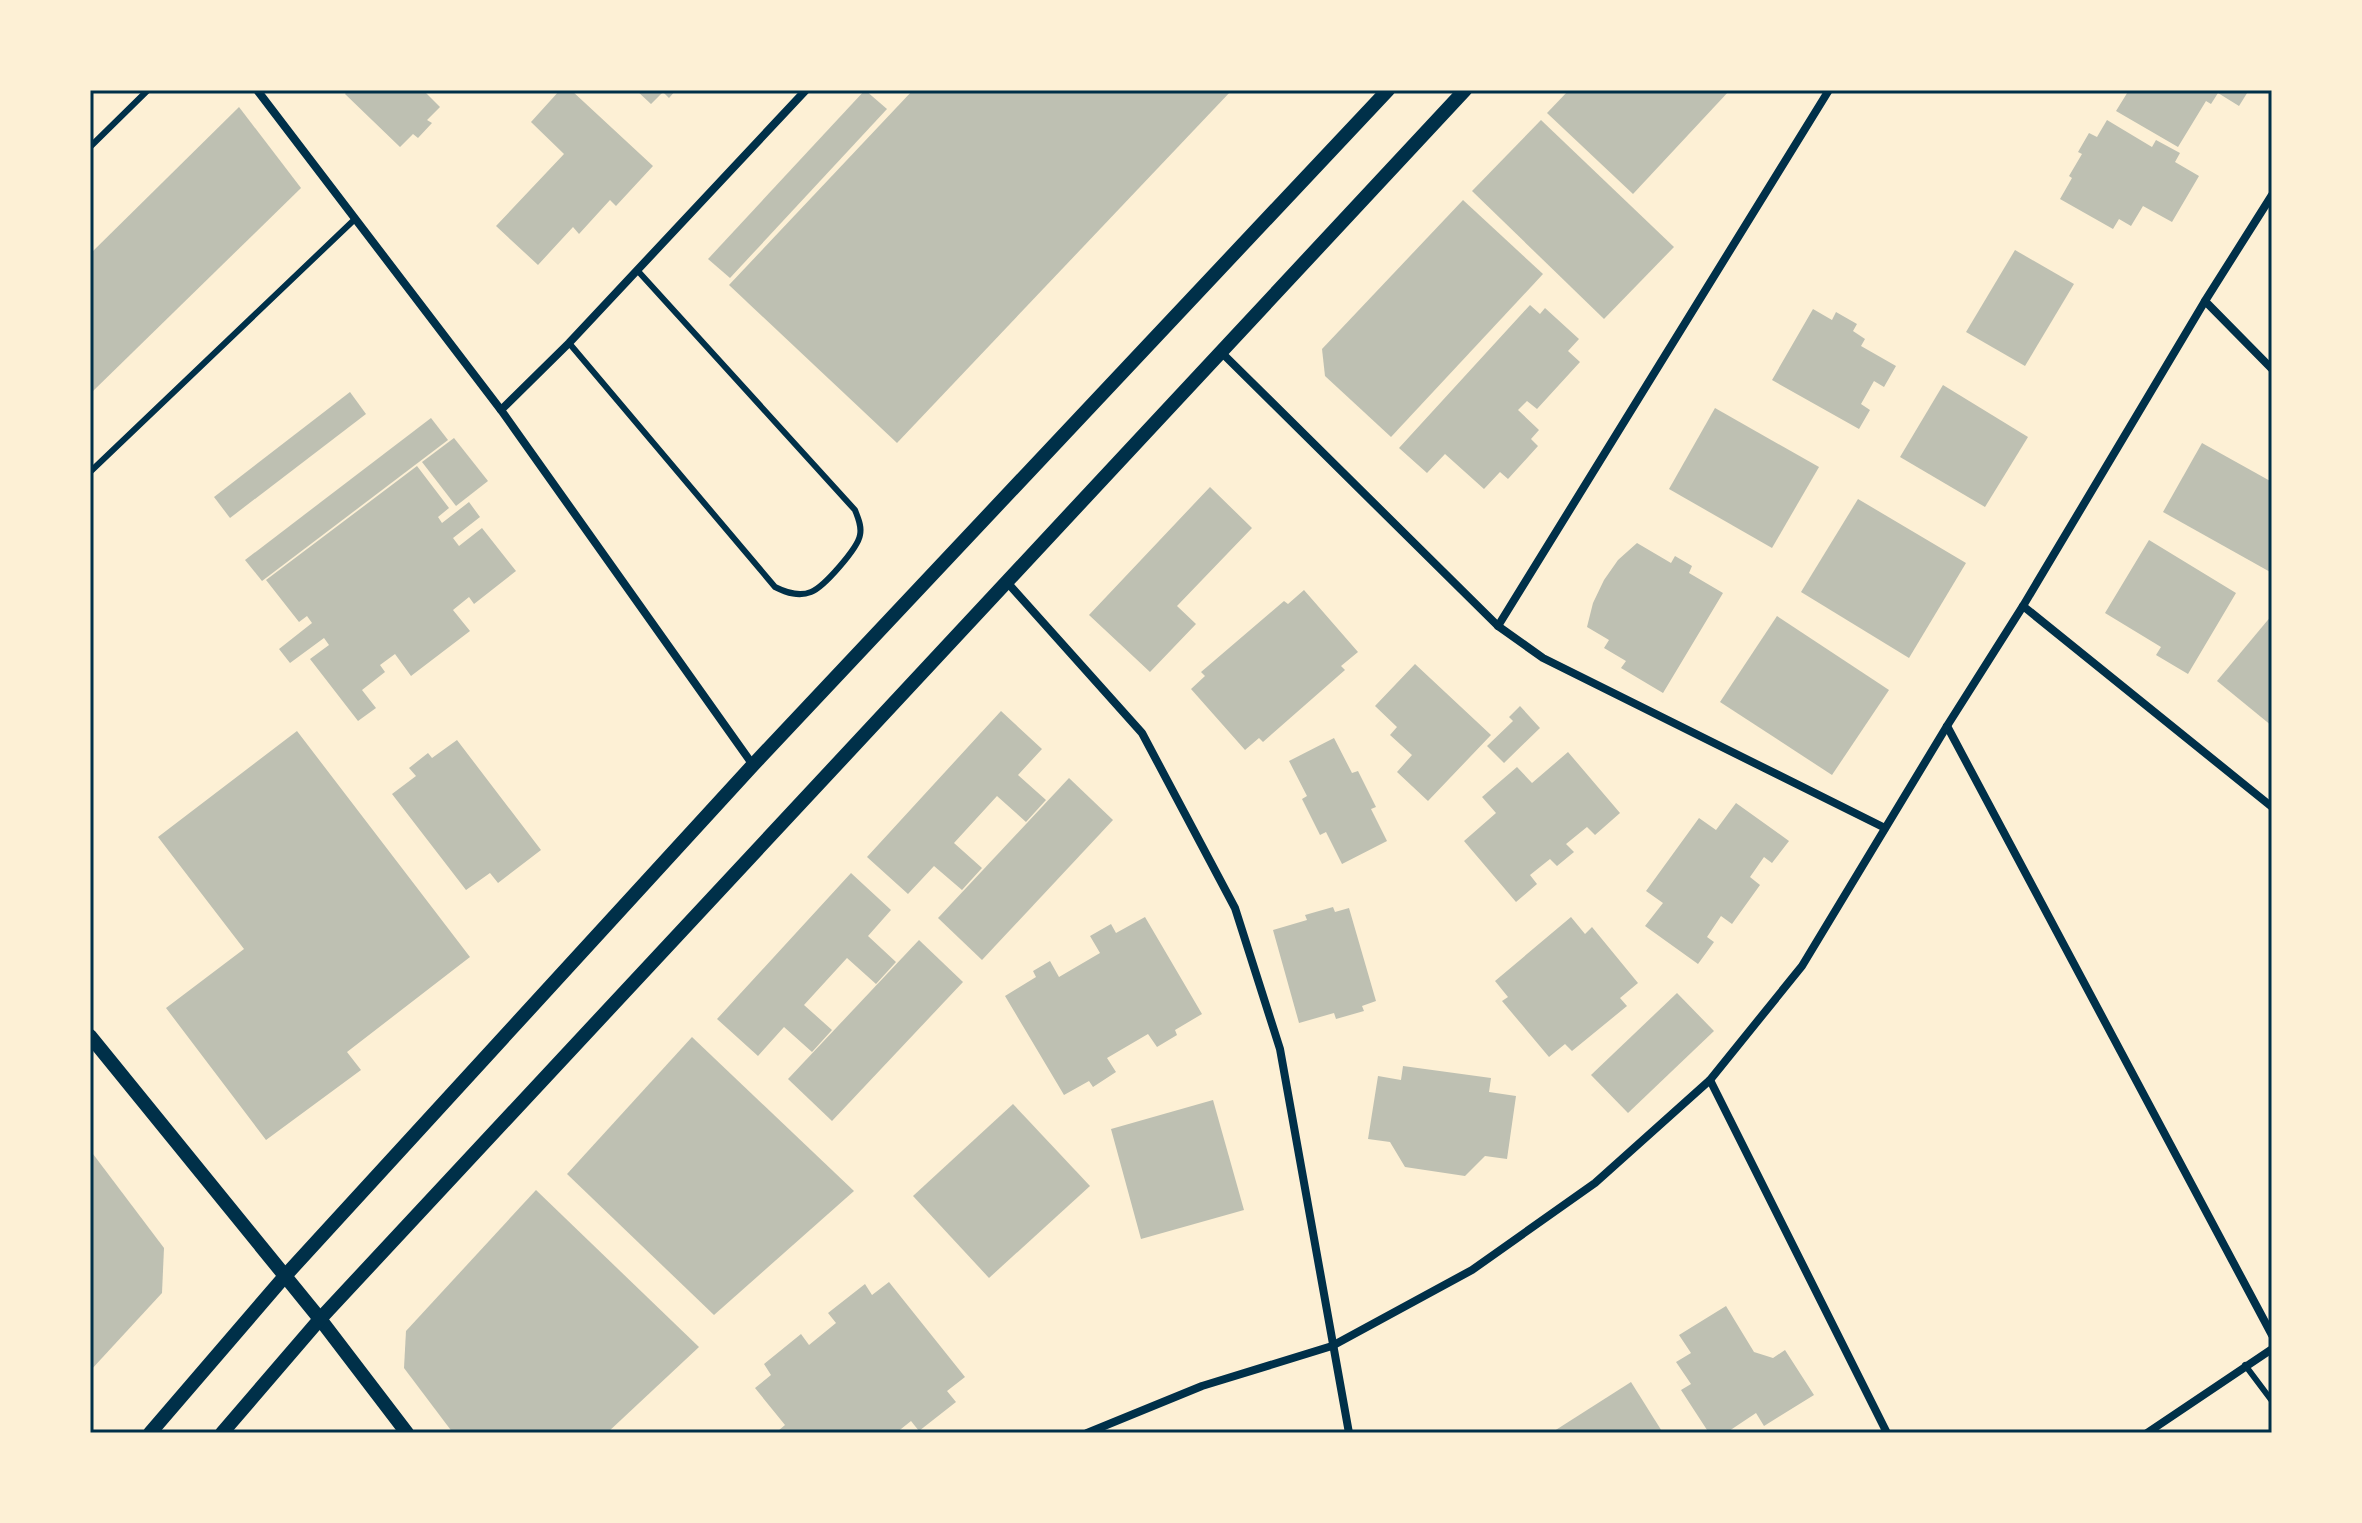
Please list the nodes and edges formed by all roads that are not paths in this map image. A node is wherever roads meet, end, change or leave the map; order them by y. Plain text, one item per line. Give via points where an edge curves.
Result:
1 (148, 90) edge
2 (257, 90) edge
3 (806, 90) edge
4 (1388, 90) edge
5 (1465, 90) edge
6 (1829, 90) edge
7 (90, 147) edge
8 (2272, 195) edge
9 (355, 219) junction
10 (637, 270) junction
11 (2205, 301) junction
12 (569, 343) junction
13 (1220, 351) junction
14 (2272, 369) edge
15 (501, 410) junction
16 (90, 472) edge
17 (1006, 581) junction
18 (2023, 606) junction
19 (1498, 626) junction
20 (1947, 726) junction
21 (753, 765) junction
22 (2272, 807) edge
23 (1885, 828) junction
24 (90, 1036) edge
25 (1710, 1080) junction
26 (285, 1276) junction
27 (320, 1319) junction
28 (2272, 1335) edge
29 (1332, 1346) junction
30 (2272, 1349) edge
31 (2245, 1365) junction
32 (2272, 1401) edge
33 (150, 1433) edge
34 (222, 1433) edge
35 (407, 1433) edge
36 (1087, 1433) edge
37 (1349, 1433) edge
38 (1887, 1433) edge
39 (2147, 1433) edge

1 - 7 lane
2 - 9 street
3 - 10 street
4 - 21 street
5 - 13 street
6 - 19 street
8 - 11 street
9 - 15 street
9 - 16 lane
10 - 12 street
10 - 12 lane via 855,510 860,523 855,548 823,584 800,595 775,587
11 - 14 street
11 - 18 street
12 - 15 street
13 - 17 street
13 - 19 street
15 - 21 street
17 - 27 street
17 - 29 street via 1142,733 1235,908 1280,1049
18 - 20 street
18 - 22 street
19 - 23 street via 1543,658
20 - 23 street
20 - 28 street
21 - 26 street
23 - 25 street via 1802,966
24 - 26 street
25 - 29 street via 1595,1183 1485,1262
25 - 38 street
26 - 27 street
26 - 33 street
27 - 34 street
27 - 35 street
29 - 36 street via 1202,1386
29 - 37 street
30 - 31 street
31 - 32 lane
31 - 39 street

